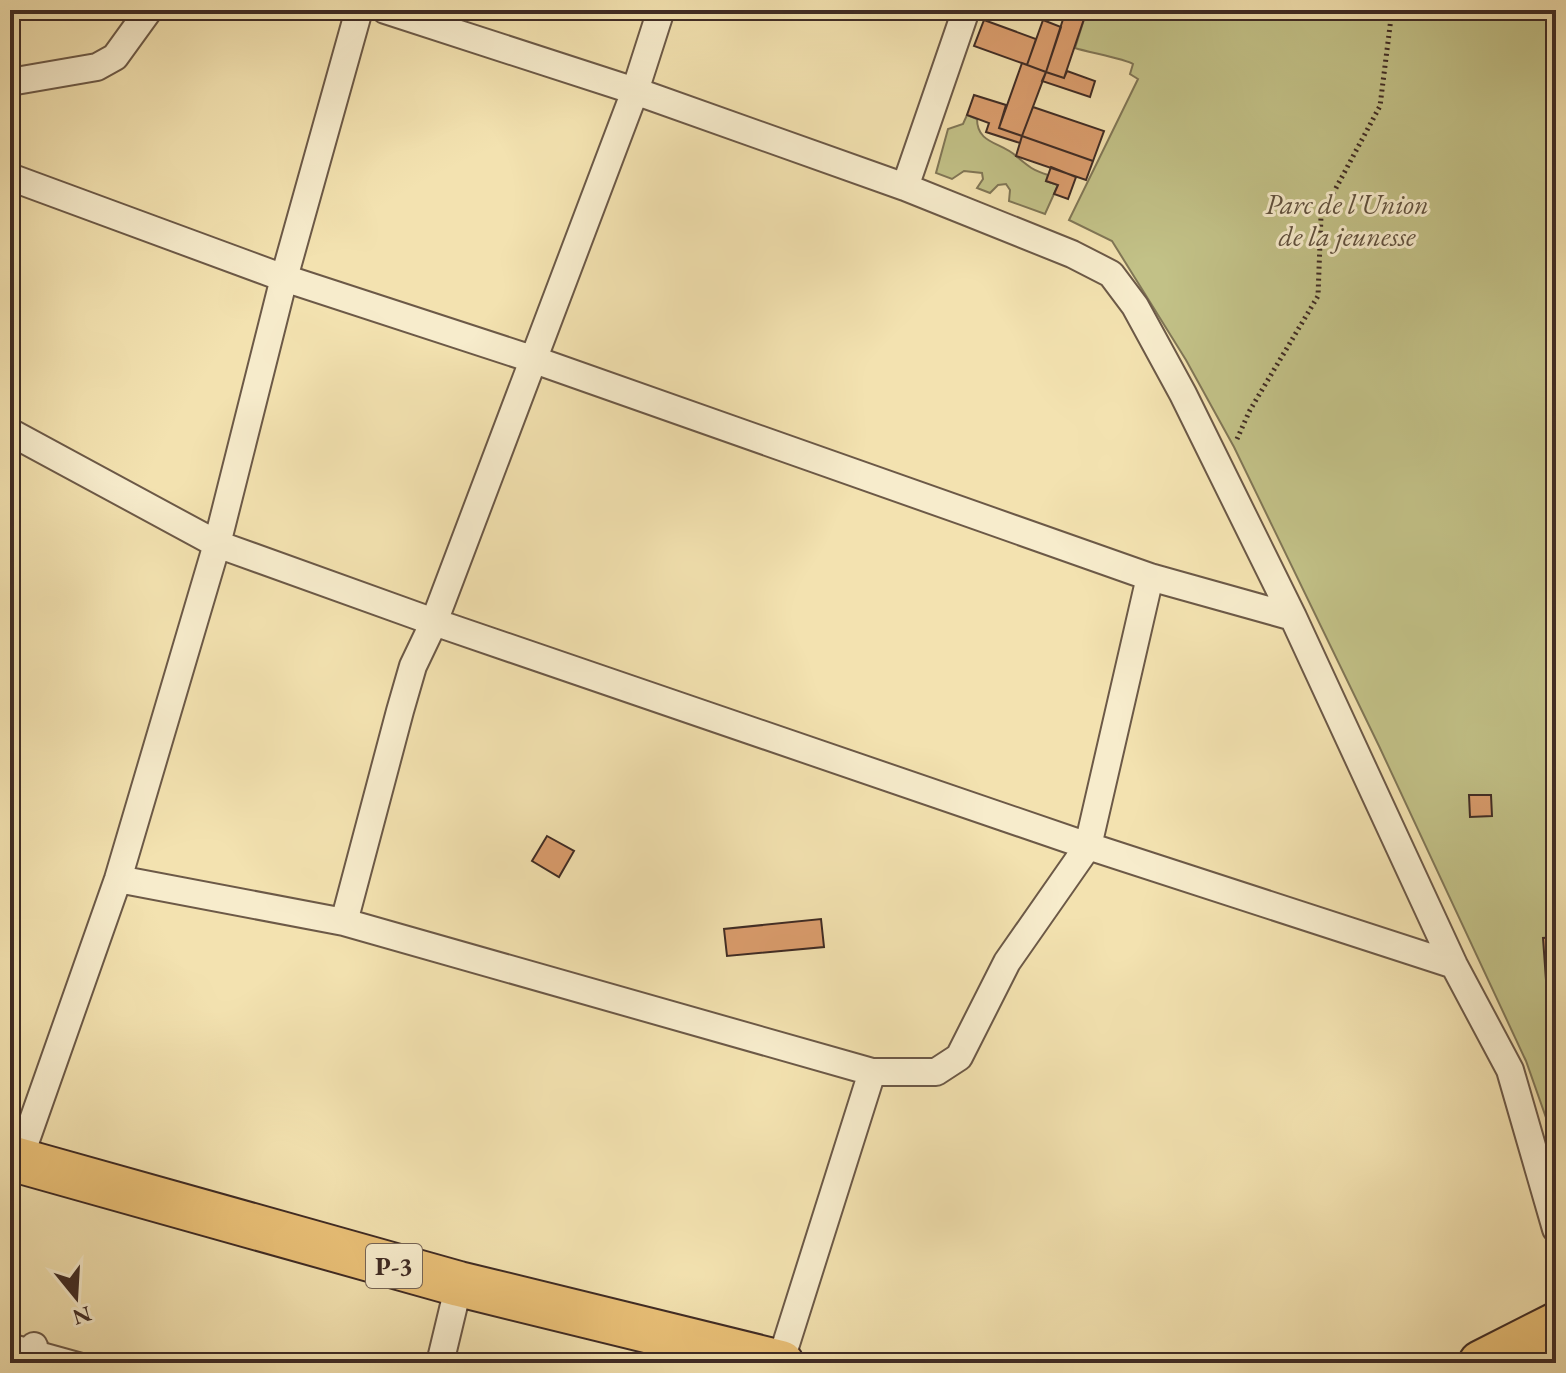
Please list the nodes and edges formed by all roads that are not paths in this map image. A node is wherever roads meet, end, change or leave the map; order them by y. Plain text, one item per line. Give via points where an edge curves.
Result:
1 (149, 10) edge
2 (359, 10) edge
3 (385, 10) edge
4 (661, 10) edge
5 (966, 10) edge
6 (10, 82) edge
7 (635, 91) junction
8 (10, 177) edge
9 (905, 187) junction
10 (284, 278) junction
11 (532, 359) junction
12 (10, 432) edge
13 (217, 544) junction
14 (1150, 577) junction
15 (1293, 617) junction
16 (434, 622) junction
17 (1088, 846) junction
18 (118, 879) junction
19 (344, 922) junction
20 (1454, 965) junction
21 (872, 1072) junction
22 (14, 1159) edge
23 (1556, 1229) edge
24 (459, 1284) junction
25 (1556, 1325) edge
26 (25, 1350) edge
27 (93, 1363) edge
28 (440, 1363) edge
29 (780, 1363) edge
30 (1481, 1363) edge

1 - 6 street via 115,57 97,67
2 - 10 street
3 - 7 street
4 - 7 street
5 - 9 street
7 - 9 street
7 - 11 street
8 - 10 street
9 - 15 street via 1111,274 1149,331
10 - 11 street
10 - 13 street
11 - 14 street
11 - 16 street
12 - 13 street
13 - 16 street
13 - 18 street
14 - 15 street
14 - 17 street
15 - 20 street
16 - 17 street
16 - 19 street via 404,696
17 - 20 street
17 - 21 street via 1007,962 959,1057 936,1072
18 - 19 street
18 - 22 street
19 - 21 street
20 - 23 street via 1510,1070
21 - 29 street
22 - 24 highway, P-3
24 - 28 street
24 - 29 highway, P-3
25 - 30 highway
26 - 27 lane

